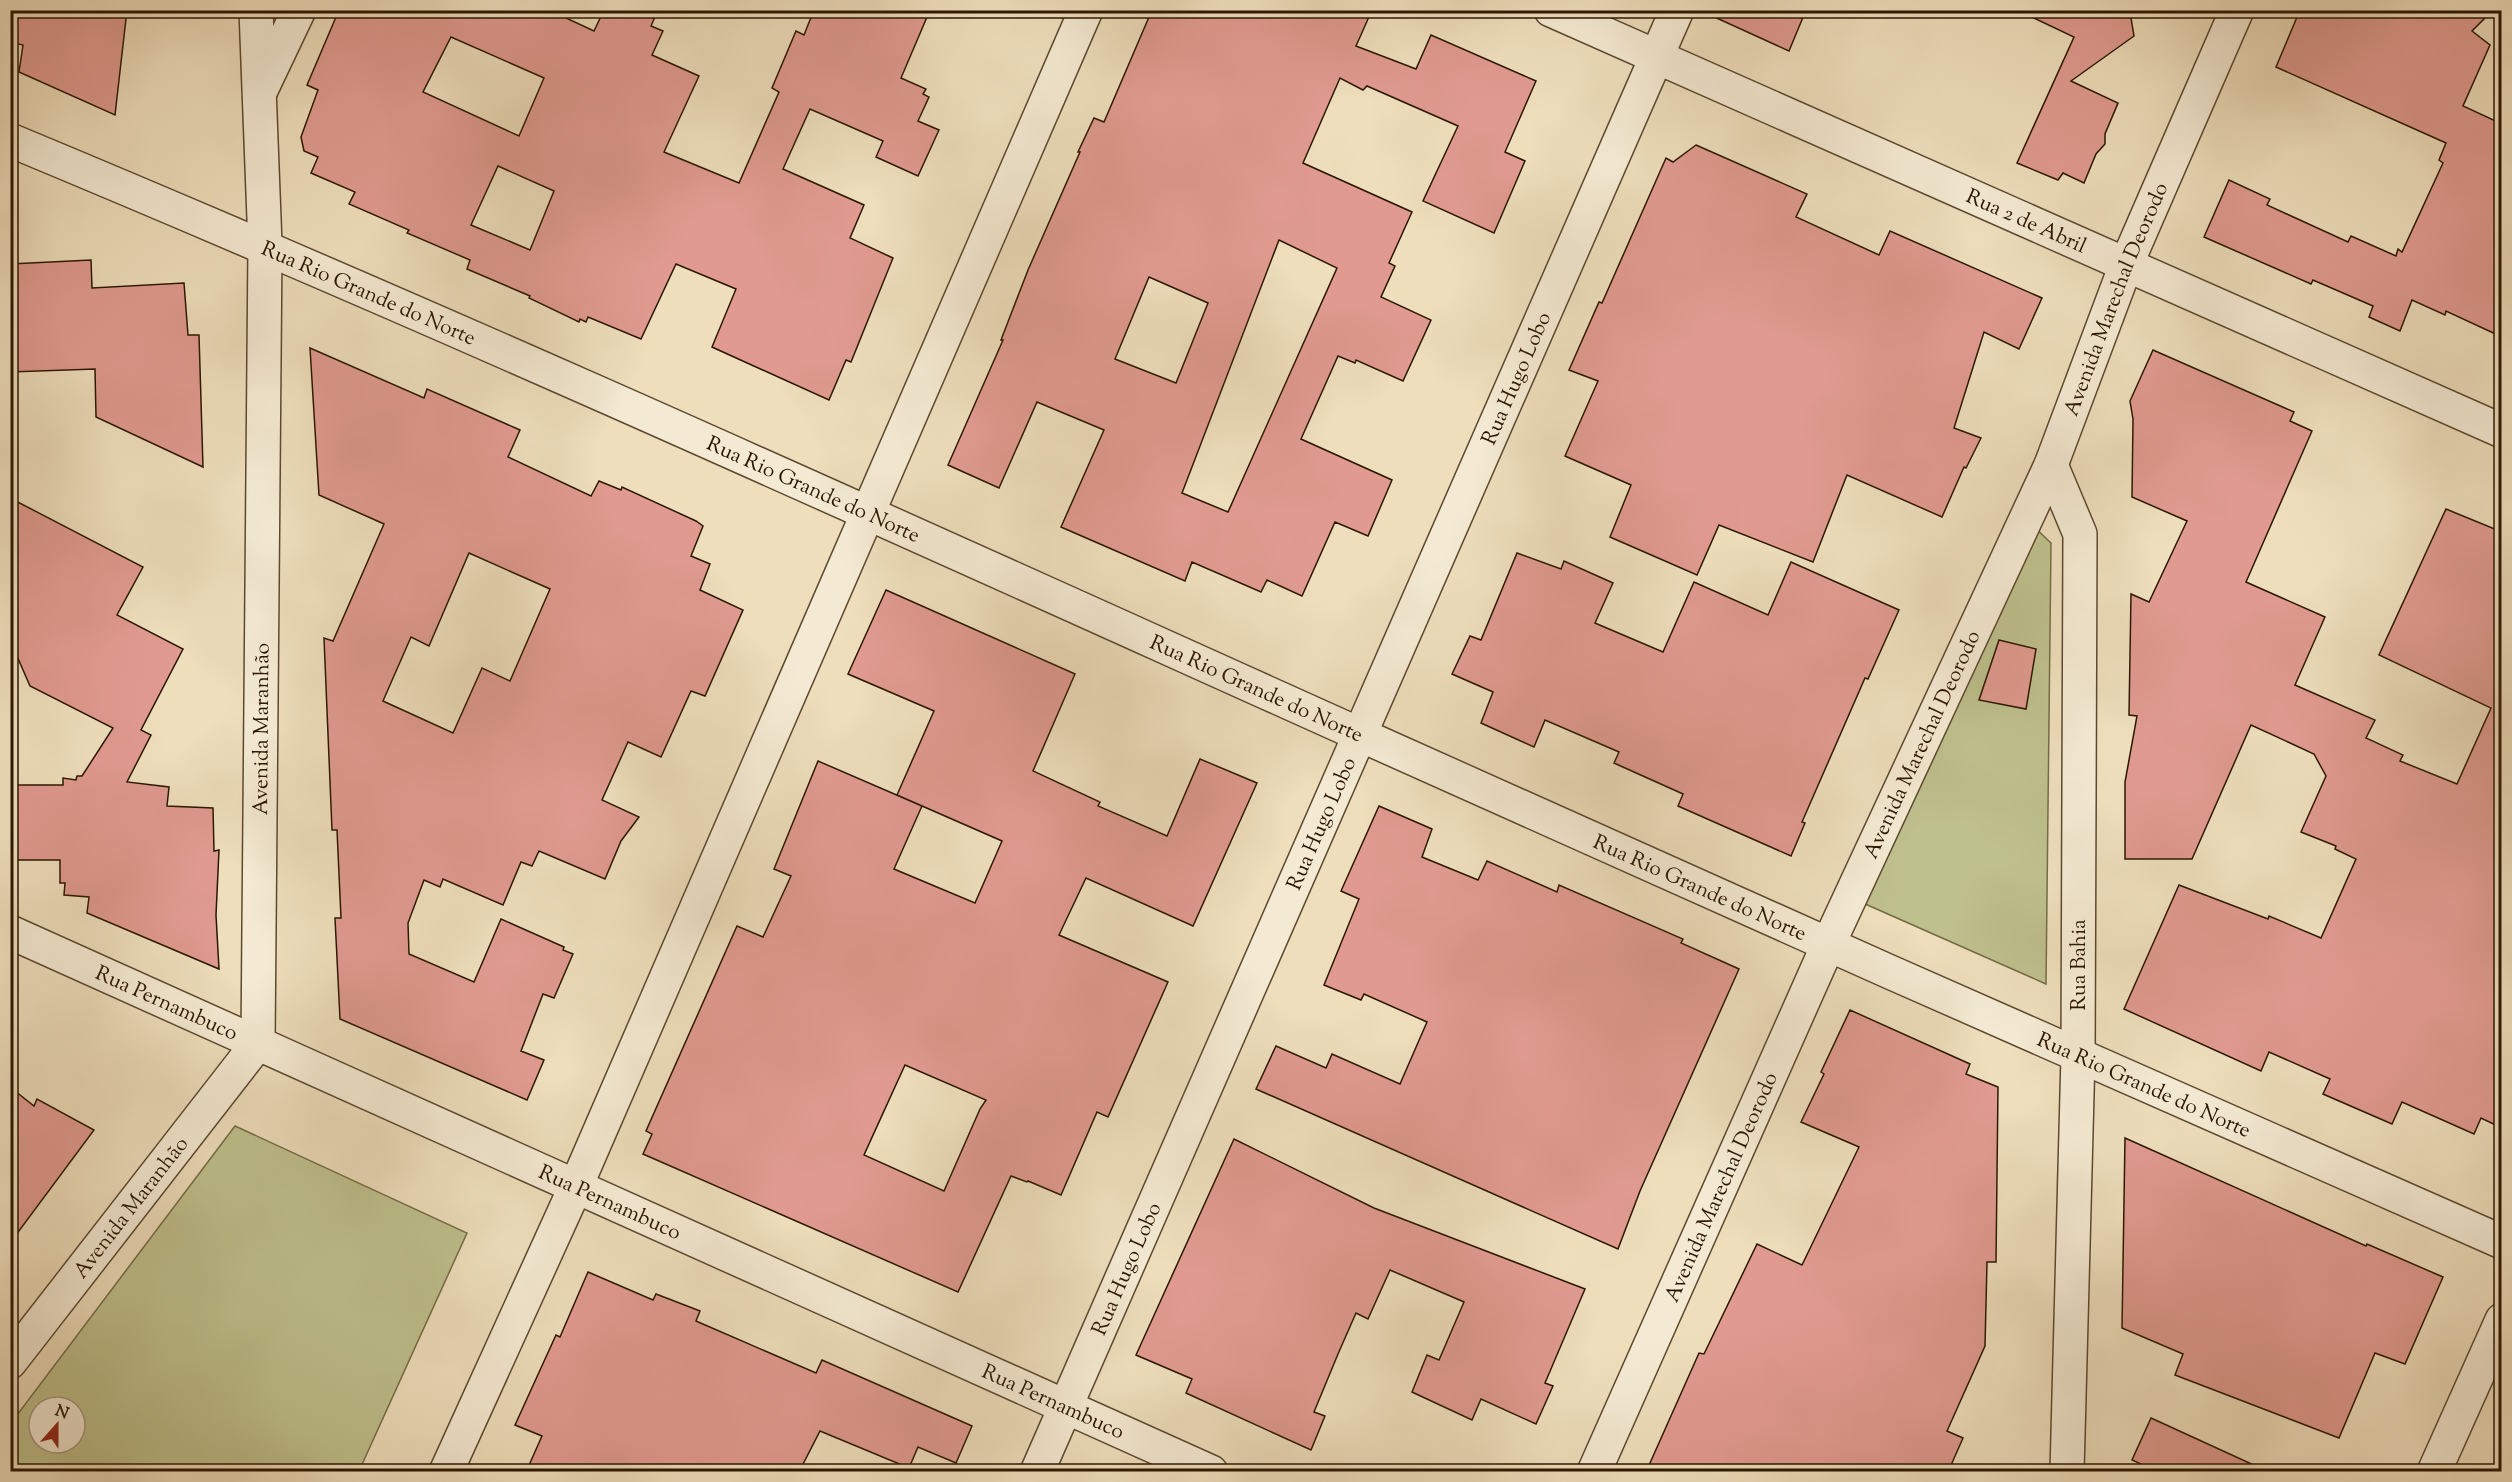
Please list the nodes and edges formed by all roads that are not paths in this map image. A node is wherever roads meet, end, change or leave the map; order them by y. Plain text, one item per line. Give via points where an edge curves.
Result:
1 (256, 10) edge
2 (299, 10) edge
3 (1086, 10) edge
4 (1551, 10) edge
5 (1677, 10) edge
6 (2237, 10) edge
7 (1657, 57) junction
8 (260, 93) junction
9 (10, 140) edge
10 (264, 245) junction
11 (2126, 265) junction
12 (2502, 430) edge
13 (2051, 465) junction
14 (867, 512) junction
15 (1361, 735) junction
16 (10, 932) edge
17 (1828, 945) junction
18 (258, 1044) junction
19 (2078, 1056) junction
20 (576, 1186) junction
21 (2502, 1242) edge
22 (2502, 1320) edge
23 (10, 1362) edge
24 (1065, 1406) junction
25 (446, 1472) edge
26 (1037, 1472) edge
27 (1211, 1472) edge
28 (1594, 1472) edge
29 (2067, 1472) edge
30 (2434, 1472) edge

1 - 8 street, Avenida Maranhão
2 - 8 street
3 - 14 street
4 - 7 street, Rua 2 de Abril
5 - 7 street, Rua Hugo Lobo
6 - 11 street, Avenida Marechal Deorodo
7 - 11 street, Rua 2 de Abril
7 - 15 street, Rua Hugo Lobo
8 - 10 street, Avenida Maranhão
9 - 10 street, Rua Rio Grande do Norte
10 - 14 street, Rua Rio Grande do Norte
10 - 18 street, Avenida Maranhão
11 - 12 street, Rua 2 de Abril
11 - 13 street, Avenida Marechal Deorodo
13 - 17 street, Avenida Marechal Deorodo
13 - 19 street, Rua Bahia via 2080,534
14 - 15 street, Rua Rio Grande do Norte
14 - 20 street
15 - 17 street, Rua Rio Grande do Norte
15 - 24 street, Rua Hugo Lobo
16 - 18 street, Rua Pernambuco
17 - 19 street, Rua Rio Grande do Norte
17 - 28 street, Avenida Marechal Deorodo
18 - 20 street, Rua Pernambuco
18 - 23 street, Avenida Maranhão
19 - 21 street, Rua Rio Grande do Norte
19 - 29 street, Rua Bahia
20 - 24 street, Rua Pernambuco
20 - 25 street
22 - 30 street
24 - 26 street, Rua Hugo Lobo
24 - 27 street, Rua Pernambuco

